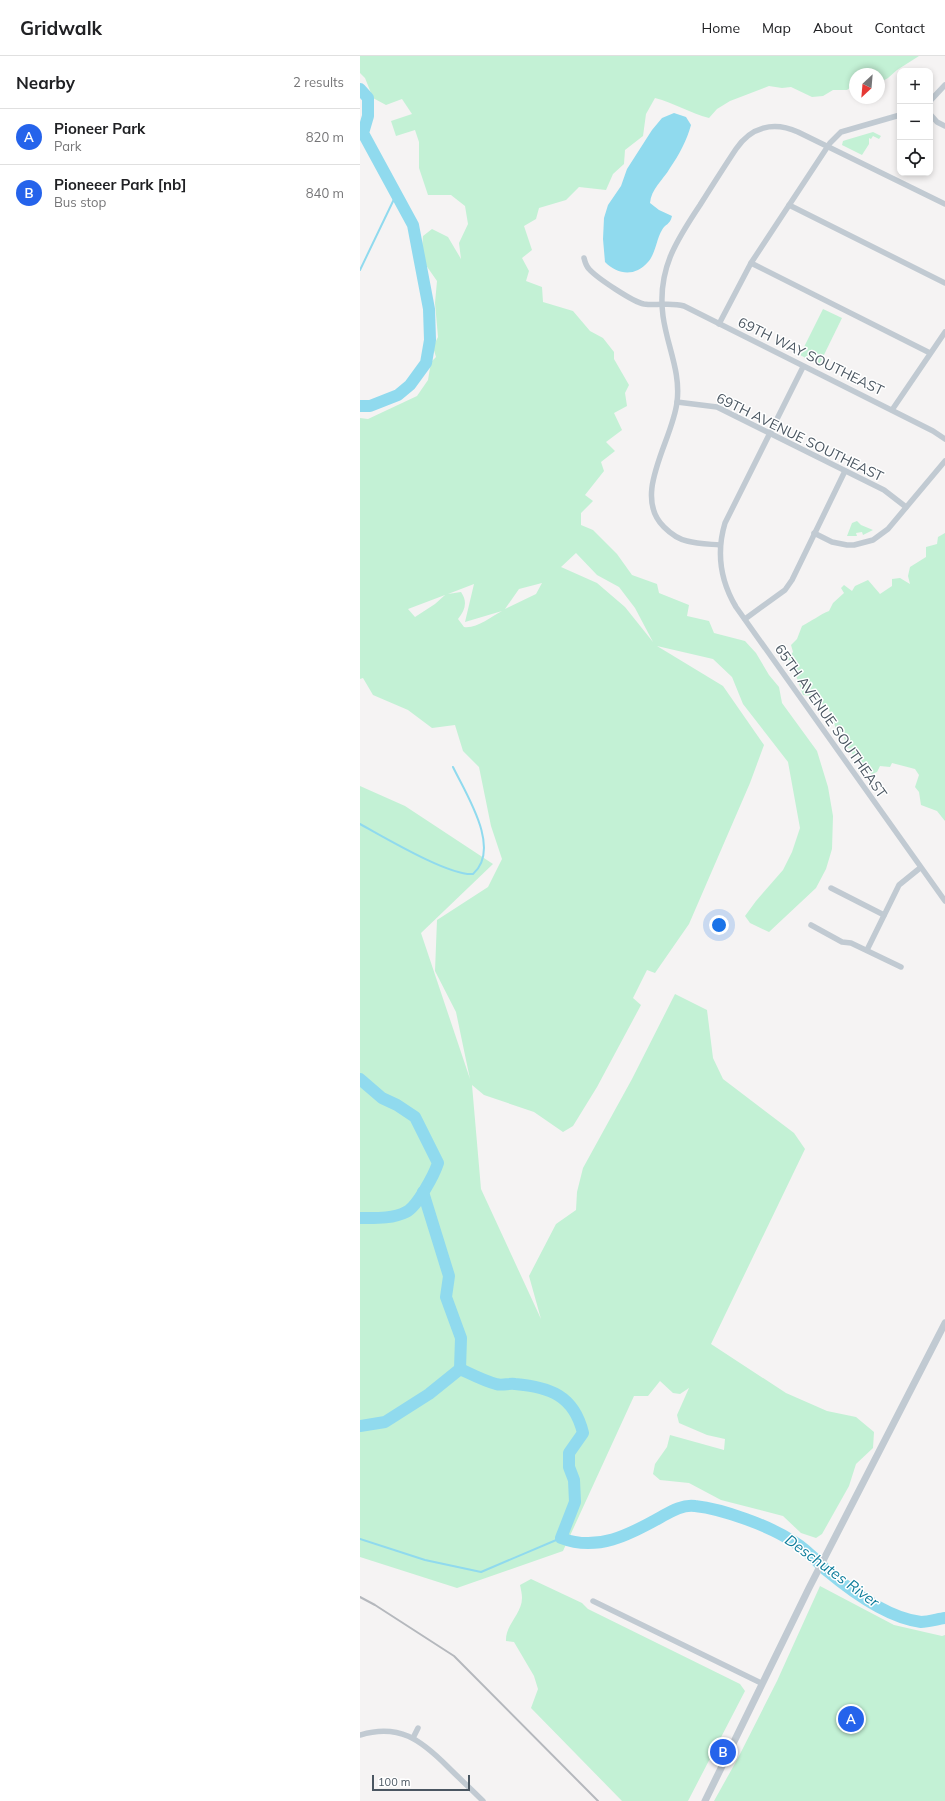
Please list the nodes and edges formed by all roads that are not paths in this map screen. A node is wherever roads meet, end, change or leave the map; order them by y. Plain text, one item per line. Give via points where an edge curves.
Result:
1 (945, 85) edge
2 (933, 98) edge
3 (897, 116) edge
4 (933, 117) edge
5 (945, 126) edge
6 (826, 146) junction
7 (945, 204) edge
8 (789, 205) junction
9 (584, 258) dead end
10 (751, 263) junction
11 (945, 283) edge
12 (662, 304) junction
13 (719, 324) junction
14 (945, 332) edge
15 (930, 353) junction
16 (803, 367) junction
17 (678, 402) junction
18 (892, 410) junction
19 (769, 433) junction
20 (945, 440) edge
21 (945, 461) edge
22 (844, 472) junction
23 (906, 508) junction
24 (814, 533) junction
25 (720, 545) junction
26 (745, 619) junction
27 (920, 868) junction
28 (831, 888) dead end
29 (945, 901) edge
30 (884, 915) junction
31 (811, 925) dead end
32 (867, 950) junction
33 (900, 967) dead end
34 (945, 1323) edge
35 (593, 1601) dead end
36 (762, 1683) junction
37 (418, 1728) dead end
38 (360, 1736) edge
39 (413, 1738) junction
40 (483, 1801) edge
41 (705, 1801) edge

1 - 2 street
3 - 6 street via 841,132
4 - 5 street
6 - 7 street
6 - 8 street
6 - 12 street via 783,127 764,127 744,138 674,245 665,272
8 - 10 street
8 - 11 street
9 - 12 street, 69TH WAY SOUTHEAST via 592,272 634,300 643,304
10 - 13 street
10 - 15 street
12 - 13 street, 69TH WAY SOUTHEAST via 678,304
12 - 17 street via 677,376
13 - 16 street, 69TH WAY SOUTHEAST
14 - 15 street
15 - 18 street
16 - 18 street, 69TH WAY SOUTHEAST
16 - 19 street, 65TH AVENUE SOUTHEAST
17 - 19 street, 69TH AVENUE SOUTHEAST via 717,407
17 - 25 street via 652,481 651,497 654,512 662,525 679,538
18 - 20 street, 69TH WAY SOUTHEAST
19 - 22 street, 69TH AVENUE SOUTHEAST
19 - 25 street, 65TH AVENUE SOUTHEAST via 730,512
21 - 23 street
22 - 23 street, 69TH AVENUE SOUTHEAST via 884,490
22 - 24 street
23 - 24 street via 888,529 861,544 839,544
24 - 26 street via 785,590
25 - 26 street, 65TH AVENUE SOUTHEAST via 721,569 726,589
26 - 27 street, 65TH AVENUE SOUTHEAST
27 - 29 street, 65TH AVENUE SOUTHEAST
27 - 30 street via 899,885
28 - 30 street
30 - 32 street
31 - 32 street via 842,942
32 - 33 street
34 - 36 street
35 - 36 street
36 - 41 street
37 - 39 street
38 - 39 street via 382,1731 402,1733
39 - 40 street via 429,1748

